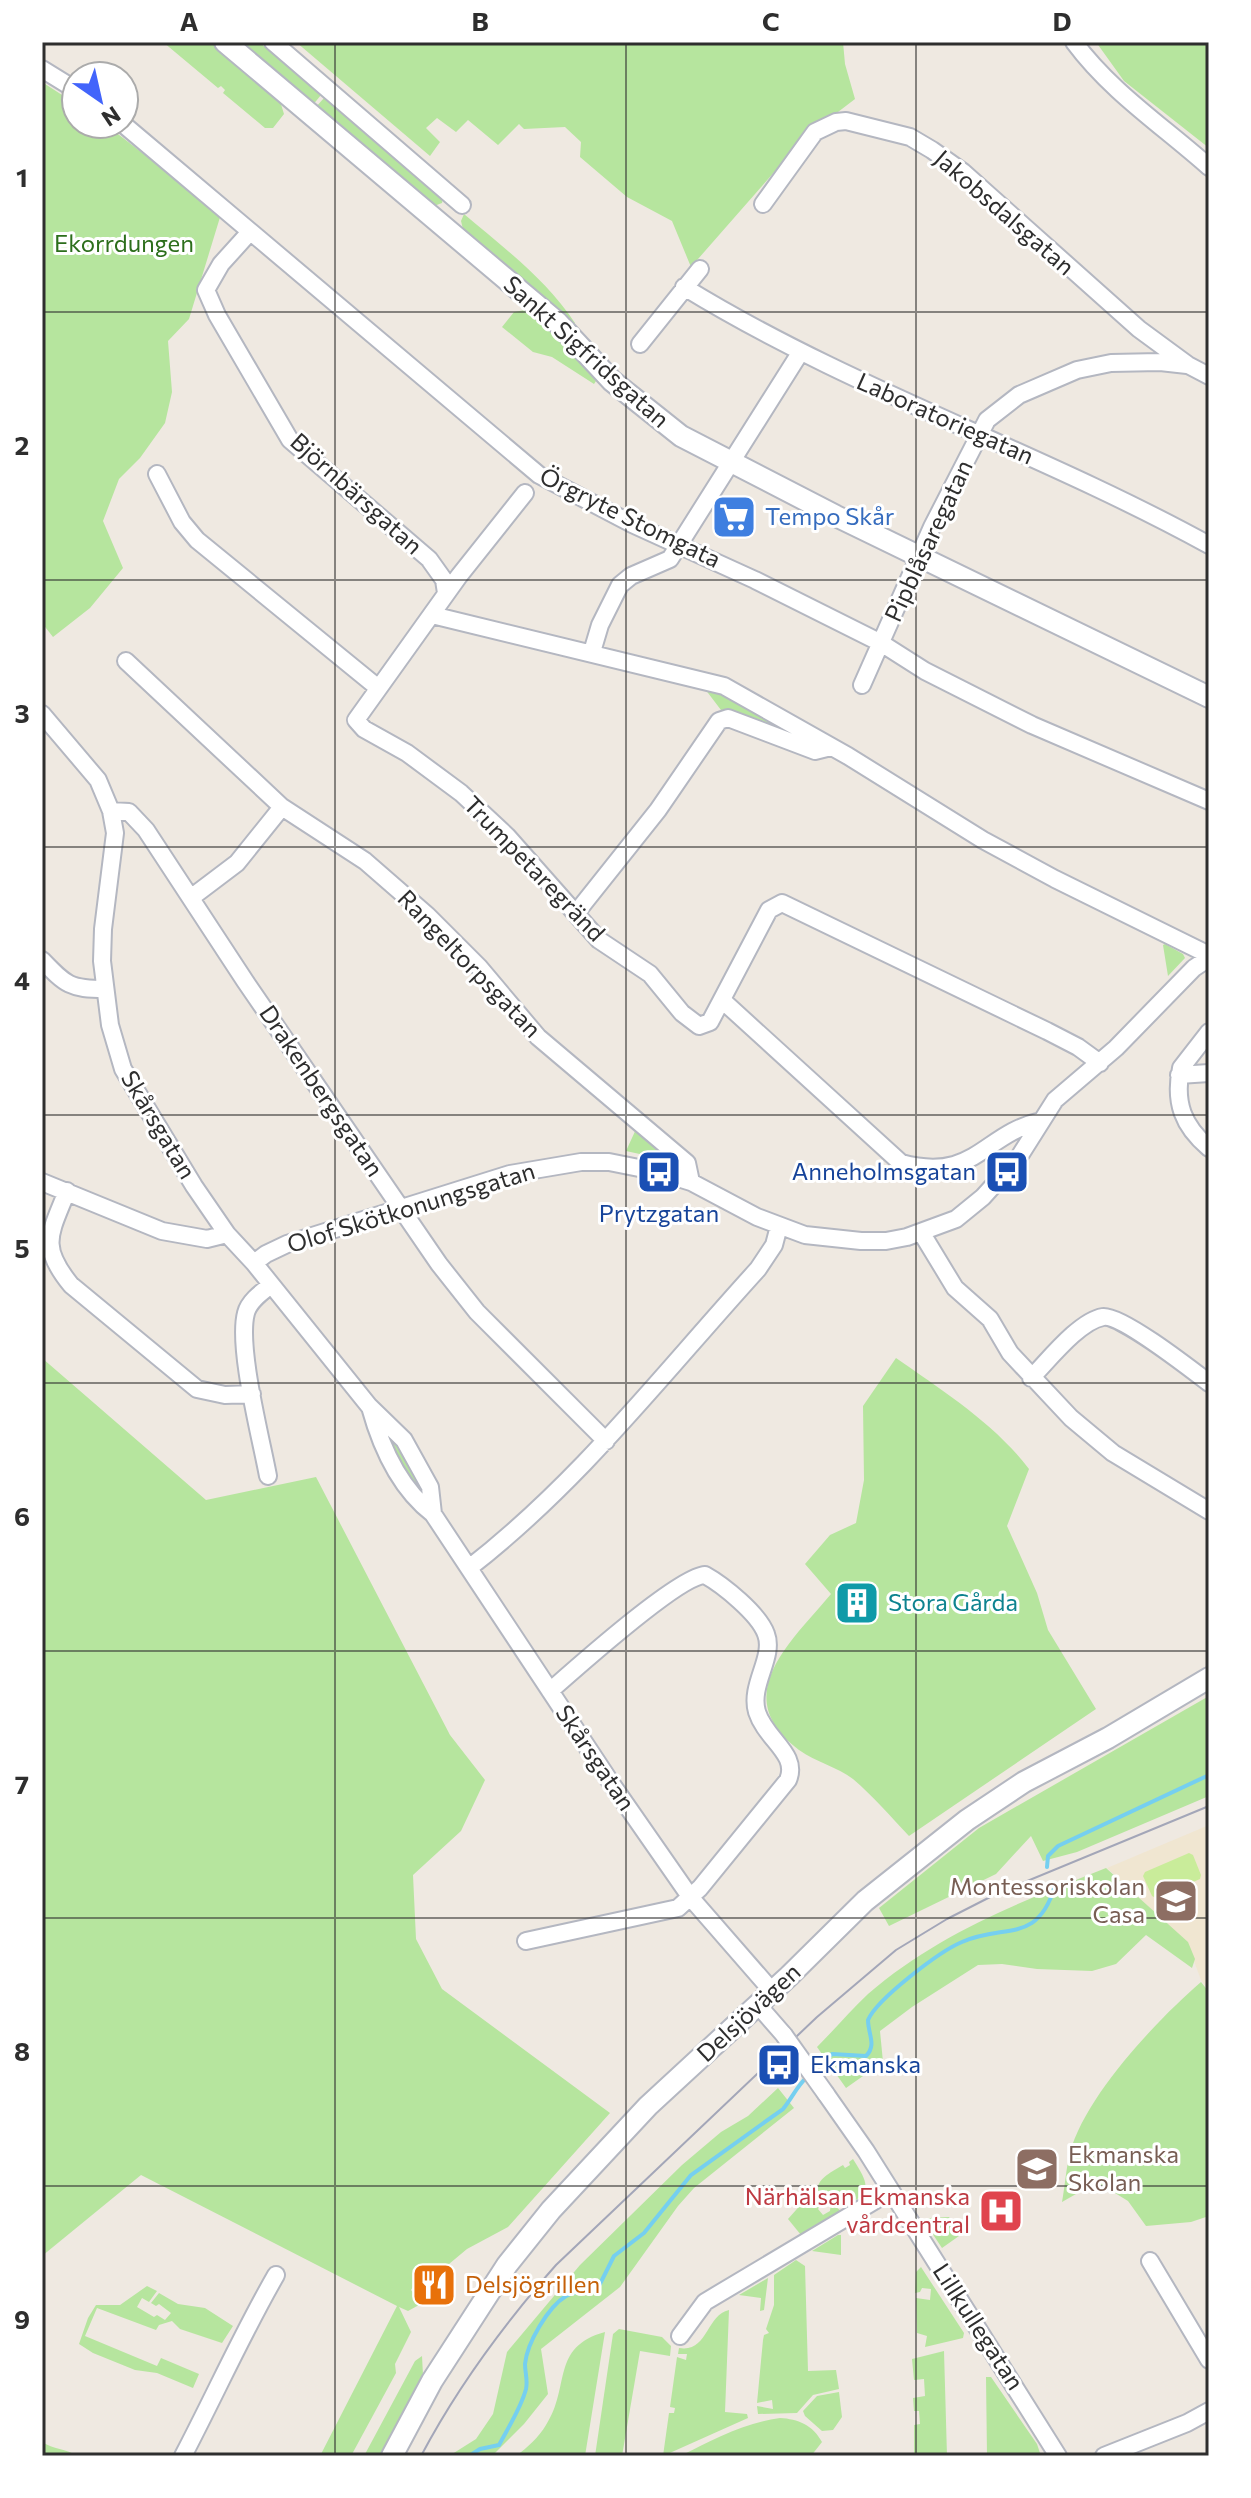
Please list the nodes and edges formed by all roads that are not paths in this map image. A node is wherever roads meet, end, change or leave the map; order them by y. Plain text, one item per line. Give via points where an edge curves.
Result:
1 (225, 42) edge
2 (273, 42) edge
3 (1074, 42) edge
4 (42, 69) edge
5 (60, 80) edge
6 (140, 138) edge
7 (1209, 167) edge
8 (763, 204) dead end
9 (462, 205) dead end
10 (249, 233) junction
11 (700, 269) dead end
12 (684, 287) junction
13 (640, 344) dead end
14 (800, 353) junction
15 (1188, 365) junction
16 (1209, 376) edge
17 (981, 433) junction
18 (731, 463) junction
19 (157, 474) dead end
20 (525, 493) dead end
21 (679, 545) junction
22 (1209, 545) edge
23 (919, 556) junction
24 (446, 593) junction
25 (432, 615) junction
26 (881, 643) junction
27 (592, 652) junction
28 (126, 661) dead end
29 (862, 685) dead end
30 (377, 687) junction
31 (1209, 697) edge
32 (42, 714) edge
33 (831, 747) junction
34 (1209, 801) edge
35 (282, 807) junction
36 (111, 811) junction
37 (192, 897) junction
38 (576, 913) junction
39 (1209, 956) edge
40 (42, 960) edge
41 (105, 989) junction
42 (722, 1000) junction
43 (1209, 1032) edge
44 (1100, 1063) junction
45 (1209, 1073) edge
46 (1179, 1075) junction
47 (1041, 1121) junction
48 (1209, 1148) edge
49 (42, 1182) edge
50 (691, 1182) junction
51 (67, 1191) junction
52 (401, 1208) junction
53 (779, 1226) junction
54 (921, 1232) junction
55 (227, 1234) junction
56 (254, 1263) junction
57 (271, 1285) junction
58 (1031, 1378) junction
59 (1209, 1383) edge
60 (252, 1394) junction
61 (606, 1441) junction
62 (268, 1476) dead end
63 (1209, 1511) edge
64 (469, 1568) junction
65 (1209, 1678) edge
66 (550, 1691) junction
67 (691, 1898) junction
68 (526, 1941) dead end
69 (764, 1998) junction
70 (891, 2191) junction
71 (1150, 2261) dead end
72 (276, 2275) dead end
73 (680, 2336) dead end
74 (1209, 2360) edge
75 (1209, 2411) edge
76 (183, 2456) edge
77 (392, 2456) edge
78 (1058, 2456) edge
79 (1104, 2456) edge

1 - 18 street, Sankt Sigfridsgatan via 558,323 635,401 681,436
2 - 9 street
3 - 7 street via 1120,93
4 - 5 street
6 - 10 street, Örgryte Stomgata
8 - 15 street, Jakobsdalsgatan via 815,132 826,125 846,121 910,137 963,172 1139,329
10 - 21 street, Örgryte Stomgata via 539,475
10 - 24 street, Björnbärsgatan via 206,290 217,315 290,440 429,559 444,580
11 - 12 street
12 - 13 street
12 - 14 street, Laboratoriegatan
14 - 17 street, Laboratoriegatan
14 - 18 street
15 - 16 street, Jakobsdalsgatan
15 - 17 street, Pipblåsaregatan via 1111,363 1077,370 999,408
17 - 22 street, Laboratoriegatan
17 - 23 street, Pipblåsaregatan
18 - 21 street
18 - 23 street, Sankt Sigfridsgatan
19 - 30 street via 197,540
20 - 24 street
21 - 26 street, Örgryte Stomgata
21 - 27 street via 670,559 620,585
23 - 26 street, Pipblåsaregatan
23 - 31 street, Sankt Sigfridsgatan
24 - 25 street
25 - 27 street
25 - 30 street
26 - 29 street, Pipblåsaregatan
26 - 34 street, Örgryte Stomgata via 1032,725
27 - 33 street via 724,686
28 - 35 street, Rangeltorpsgatan
30 - 38 street, Trumpetaregränd via 356,720 461,793
32 - 36 street, Skårsgatan via 98,780
33 - 38 street via 815,751 728,718 719,721 658,810
33 - 39 street via 983,840
35 - 37 street via 237,863
35 - 50 street, Rangeltorpsgatan via 365,861 427,915 538,1037 687,1163
36 - 37 street, Drakenbergsgatan via 129,812 146,830
36 - 41 street, Skårsgatan via 115,833 103,929
37 - 52 street, Drakenbergsgatan
38 - 42 street, Trumpetaregränd via 599,940 650,974 692,1022 710,1022
39 - 44 street, Olof Skötkonungsgatan
40 - 41 street via 78,989
41 - 55 street, Skårsgatan via 113,1038 130,1084
42 - 44 street via 769,910 782,903 981,998
42 - 47 street via 901,1163 945,1168
43 - 46 street
44 - 47 street, Olof Skötkonungsgatan via 1067,1088
45 - 46 street
46 - 48 street via 1184,1121
47 - 54 street, Olof Skötkonungsgatan via 1019,1157 983,1197 956,1219
49 - 51 street
50 - 52 street, Olof Skötkonungsgatan via 625,1164 581,1162 510,1174
50 - 53 street, Olof Skötkonungsgatan
51 - 55 street via 162,1231 207,1239
51 - 60 street via 50,1247 55,1265 71,1285 197,1389
52 - 56 street, Olof Skötkonungsgatan via 287,1244
52 - 61 street, Drakenbergsgatan via 477,1312
53 - 54 street, Olof Skötkonungsgatan via 805,1235 861,1241
53 - 61 street via 758,1269
54 - 58 street via 949,1281 990,1319
55 - 56 street, Skårsgatan
56 - 57 street, Skårsgatan
57 - 60 street via 245,1315
57 - 64 street, Skårsgatan via 369,1406 379,1438 411,1497 433,1514
58 - 59 street via 1075,1334 1103,1317 1121,1321
58 - 63 street via 1089,1436
60 - 62 street
61 - 64 street via 507,1539
64 - 66 street, Skårsgatan
65 - 69 street, Delsjövägen via 982,1809 865,1901
66 - 67 street, Skårsgatan
66 - 67 street via 625,1626 691,1579 705,1575 717,1582 759,1621 767,1650 756,1689 757,1710 792,1771
67 - 68 street via 672,1910
67 - 69 street, Skårsgatan
69 - 70 street, Lillkullegatan, bridge
69 - 77 street, Delsjövägen via 621,2132 515,2254 432,2381
70 - 73 street via 712,2297
70 - 78 street, Lillkullegatan
71 - 74 street
72 - 76 street
75 - 79 street

